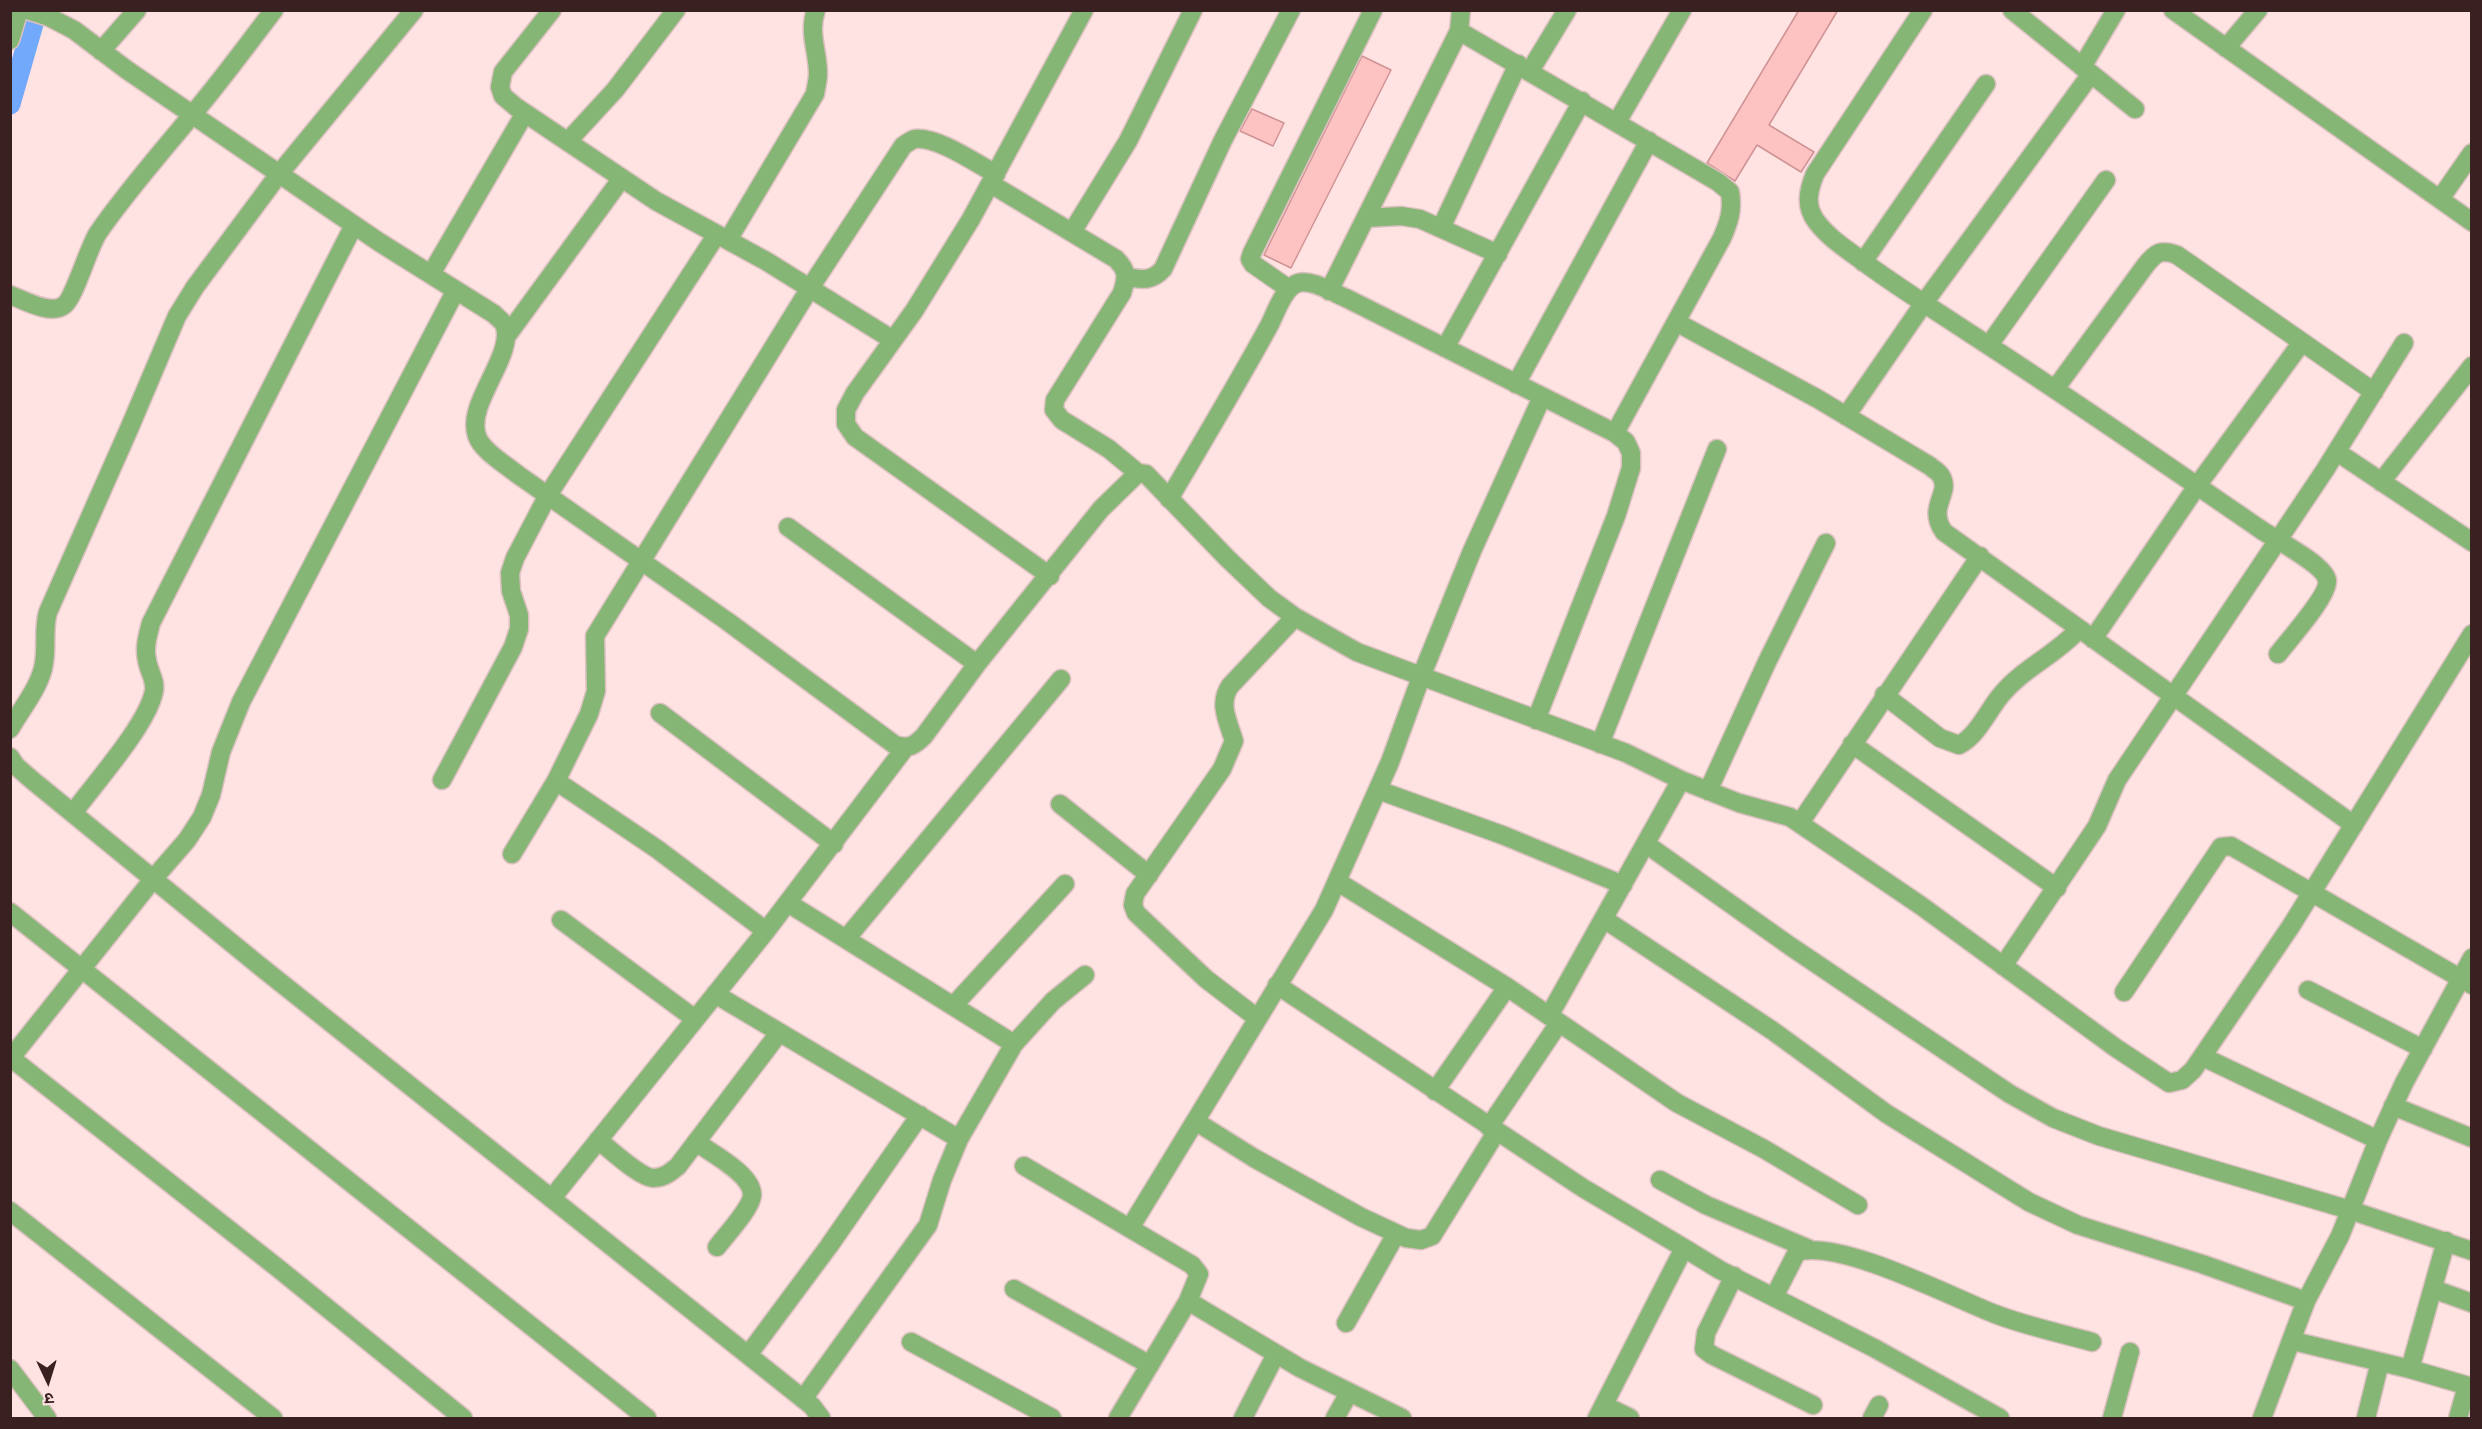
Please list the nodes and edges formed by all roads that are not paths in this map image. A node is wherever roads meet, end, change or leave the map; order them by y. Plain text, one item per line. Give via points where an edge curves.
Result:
1 (19, 10) edge
2 (136, 10) edge
3 (274, 10) edge
4 (414, 10) edge
5 (552, 10) edge
6 (676, 10) edge
7 (1084, 10) edge
8 (1192, 10) edge
9 (1291, 10) edge
10 (1373, 10) edge
11 (1461, 10) edge
12 (1567, 10) edge
13 (1682, 10) edge
14 (1923, 10) edge
15 (2012, 10) edge
16 (2116, 10) edge
17 (2173, 10) edge
18 (2258, 10) edge
19 (27, 11) edge
20 (815, 11) edge
21 (1459, 31) junction
22 (10, 40) edge
23 (2226, 48) junction
24 (101, 51) junction
25 (1524, 68) junction
26 (2087, 71) junction
27 (1986, 84) dead end
28 (1582, 101) junction
29 (2135, 110) dead end
30 (525, 113) junction
31 (192, 115) junction
32 (1617, 122) junction
33 (568, 141) junction
34 (1649, 141) junction
35 (2472, 153) edge
36 (279, 174) junction
37 (622, 178) junction
38 (993, 179) junction
39 (2106, 180) dead end
40 (2440, 199) junction
41 (1366, 218) junction
42 (2472, 222) edge
43 (354, 225) junction
44 (1441, 228) junction
45 (1072, 232) junction
46 (723, 237) junction
47 (1498, 254) junction
48 (1863, 262) junction
49 (431, 274) junction
50 (1127, 277) junction
51 (810, 288) junction
52 (1289, 289) junction
53 (456, 290) junction
54 (1329, 291) junction
55 (10, 295) edge
56 (1923, 303) junction
57 (1676, 322) junction
58 (506, 337) junction
59 (893, 340) junction
60 (2302, 342) junction
61 (2404, 343) dead end
62 (1989, 345) junction
63 (1445, 348) junction
64 (2472, 366) edge
65 (1516, 384) junction
66 (2055, 389) junction
67 (2374, 392) junction
68 (1542, 397) junction
69 (1846, 416) junction
70 (1615, 433) junction
71 (1717, 449) dead end
72 (2337, 452) junction
73 (1138, 473) junction
74 (2381, 483) junction
75 (2198, 486) junction
76 (549, 495) junction
77 (1169, 500) junction
78 (788, 527) dead end
79 (2277, 541) junction
80 (2472, 542) edge
81 (1826, 543) dead end
82 (1980, 556) junction
83 (641, 561) junction
84 (1050, 576) junction
85 (1295, 617) junction
86 (2086, 634) junction
87 (2472, 634) edge
88 (2278, 654) dead end
89 (977, 664) junction
90 (1421, 677) junction
91 (1061, 680) dead end
92 (1884, 695) junction
93 (2175, 697) junction
94 (660, 713) dead end
95 (1536, 720) junction
96 (10, 729) edge
97 (1600, 744) junction
98 (1852, 744) junction
99 (905, 748) junction
100 (10, 757) edge
101 (442, 780) dead end
102 (1681, 780) junction
103 (556, 781) junction
104 (1378, 790) junction
105 (1708, 790) junction
106 (1060, 804) dead end
107 (73, 813) junction
108 (1800, 823) junction
109 (2354, 825) junction
110 (834, 844) junction
111 (1646, 844) junction
112 (512, 854) dead end
113 (1149, 875) junction
114 (154, 878) junction
115 (1338, 882) junction
116 (1065, 884) dead end
117 (1623, 885) junction
118 (2057, 888) junction
119 (2311, 894) junction
120 (788, 903) junction
121 (10, 912) edge
122 (1604, 918) junction
123 (561, 920) dead end
124 (766, 931) junction
125 (846, 939) junction
126 (2472, 958) edge
127 (2003, 966) junction
128 (82, 969) junction
129 (1085, 975) dead end
130 (2466, 982) edge
131 (1277, 985) junction
132 (1507, 987) junction
133 (2308, 990) dead end
134 (2124, 992) dead end
135 (715, 994) junction
136 (953, 1005) junction
137 (1257, 1018) junction
138 (696, 1019) junction
139 (1554, 1019) junction
140 (779, 1034) junction
141 (1014, 1044) junction
142 (2422, 1050) junction
143 (2203, 1057) junction
144 (11, 1058) edge
145 (1435, 1090) junction
146 (2394, 1106) junction
147 (920, 1115) junction
148 (1195, 1121) junction
149 (1493, 1129) junction
150 (2472, 1138) edge
151 (959, 1139) junction
152 (598, 1140) junction
153 (2378, 1140) junction
154 (696, 1142) junction
155 (1024, 1166) dead end
156 (1660, 1180) dead end
157 (552, 1198) junction
158 (1858, 1205) dead end
159 (2350, 1210) junction
160 (10, 1211) edge
161 (1130, 1228) junction
162 (1396, 1234) junction
163 (2446, 1241) junction
164 (717, 1247) dead end
165 (1684, 1248) junction
166 (1809, 1249) junction
167 (2472, 1251) edge
168 (1734, 1276) junction
169 (1014, 1289) dead end
170 (2433, 1289) junction
171 (1774, 1297) junction
172 (1188, 1301) junction
173 (2306, 1301) junction
174 (2472, 1303) edge
175 (1346, 1323) dead end
176 (2293, 1341) junction
177 (911, 1342) dead end
178 (2092, 1342) dead end
179 (2130, 1352) dead end
180 (1276, 1354) junction
181 (748, 1355) junction
182 (2380, 1362) junction
183 (1150, 1365) junction
184 (10, 1369) edge
185 (2410, 1369) junction
186 (2469, 1386) edge
187 (1349, 1393) junction
188 (803, 1399) junction
189 (1814, 1405) dead end
190 (1600, 1412) edge
191 (1991, 1416) edge
192 (47, 1419) edge
193 (273, 1419) edge
194 (463, 1419) edge
195 (647, 1419) edge
196 (821, 1419) edge
197 (1052, 1419) edge
198 (1119, 1419) edge
199 (1243, 1419) edge
200 (1335, 1419) edge
201 (1401, 1419) edge
202 (1630, 1419) edge
203 (2112, 1419) edge
204 (2262, 1419) edge
205 (2366, 1419) edge
206 (2458, 1419) edge

1 - 22 street
2 - 24 street
3 - 31 street
4 - 36 street
5 - 30 street via 503,72 503,96
6 - 33 street via 615,90
7 - 38 street
8 - 45 street via 1128,141
9 - 50 street via 1223,140 1163,268 1155,278
10 - 52 street via 1250,259
11 - 21 street
12 - 25 street
13 - 32 street
14 - 48 street via 1815,174 1809,190 1809,207 1816,221
15 - 26 street
16 - 26 street
17 - 23 street
18 - 23 street
19 - 24 street via 74,30
20 - 46 street via 815,94
21 - 25 street
21 - 41 street
23 - 40 street
24 - 31 street
25 - 28 street
25 - 44 street
26 - 29 street
26 - 56 street
27 - 48 street
28 - 32 street
28 - 47 street
30 - 33 street
30 - 49 street
31 - 36 street
31 - 55 street via 98,233 64,306 44,307
32 - 34 street
33 - 37 street
34 - 57 street via 1718,182 1730,192 1733,205 1722,238
34 - 65 street
35 - 40 street
36 - 43 street
36 - 96 street via 177,316 48,612 41,676
37 - 46 street
37 - 58 street
38 - 45 street
38 - 51 street via 943,146 913,139 903,146
38 - 59 street
39 - 62 street
40 - 42 street
41 - 44 street via 1401,216
41 - 54 street
43 - 49 street
43 - 107 street via 151,623 146,645 154,687 151,704
44 - 47 street
45 - 50 street via 1116,259
46 - 51 street
46 - 76 street
47 - 63 street
48 - 56 street
49 - 53 street
50 - 73 street via 1122,293 1055,400 1054,410 1062,420
51 - 59 street
51 - 83 street
52 - 54 street via 1298,283
52 - 77 street
53 - 58 street via 494,314 504,324
53 - 114 street via 241,702 221,752 202,818
54 - 63 street
56 - 62 street
56 - 69 street
57 - 69 street
57 - 70 street
58 - 76 street via 483,394 477,436 489,451
59 - 84 street via 855,393 846,410 846,424 872,450
60 - 66 street via 2178,255 2164,250 2145,266
60 - 67 street
60 - 75 street
61 - 67 street
62 - 66 street
63 - 65 street
64 - 74 street
65 - 68 street
66 - 75 street
67 - 72 street
68 - 70 street
68 - 90 street via 1472,551
69 - 82 street via 1941,476 1944,485 1936,509 1937,522 1944,532
70 - 95 street via 1631,453 1630,468 1616,516
71 - 97 street
72 - 74 street
72 - 79 street
73 - 77 street via 1146,474
73 - 84 street via 1101,509
74 - 80 street
75 - 79 street
75 - 86 street
76 - 83 street
76 - 101 street via 510,573 519,615 513,647
77 - 85 street via 1269,598
78 - 89 street
79 - 88 street via 2319,566 2328,585
79 - 93 street
81 - 105 street
82 - 86 street
82 - 92 street
83 - 99 street via 895,745
83 - 103 street via 595,636 596,691
84 - 89 street
85 - 90 street via 1357,652
85 - 113 street via 1224,696 1234,741 1222,769
86 - 92 street via 2014,681 1969,740 1959,745 1940,738
86 - 93 street
87 - 109 street
89 - 99 street via 924,736
90 - 95 street
90 - 104 street
91 - 125 street
92 - 98 street
93 - 109 street
93 - 118 street via 2117,780 2097,826
94 - 110 street
95 - 97 street
97 - 102 street
98 - 108 street
98 - 118 street
99 - 110 street
100 - 107 street
102 - 105 street
102 - 111 street
103 - 112 street
103 - 124 street via 657,849
104 - 115 street
104 - 117 street via 1505,836
105 - 108 street
106 - 113 street
107 - 114 street
108 - 127 street
109 - 119 street
110 - 120 street
111 - 117 street
111 - 159 street via 1894,1017 2053,1118 2152,1152
113 - 137 street via 1135,894 1132,905 1136,913 1206,979
114 - 128 street
114 - 157 street
115 - 131 street
115 - 132 street
116 - 136 street
117 - 122 street
118 - 127 street
119 - 130 street
119 - 134 street via 2231,846 2221,847
119 - 143 street
120 - 124 street
120 - 125 street
121 - 128 street
122 - 139 street
122 - 173 street via 1764,1024 1887,1114 2029,1202 2078,1225
123 - 138 street
124 - 135 street
125 - 136 street
126 - 130 street
127 - 143 street via 2169,1083 2182,1080
128 - 144 street
128 - 195 street
129 - 141 street via 1053,1001
130 - 142 street
131 - 137 street
131 - 145 street
132 - 139 street
132 - 145 street
133 - 142 street
135 - 138 street
135 - 140 street
136 - 141 street
137 - 148 street
138 - 152 street
139 - 149 street
139 - 158 street via 1677,1103
140 - 147 street
140 - 154 street
141 - 151 street
142 - 146 street
143 - 153 street
144 - 194 street
145 - 149 street
146 - 150 street
146 - 153 street
147 - 151 street
147 - 181 street
148 - 161 street
148 - 162 street
149 - 162 street via 1432,1236 1421,1240
149 - 165 street
151 - 188 street via 928,1225
152 - 154 street via 652,1178 678,1166
152 - 157 street
153 - 159 street
154 - 164 street via 744,1176 751,1186 747,1208
155 - 161 street
156 - 166 street via 1706,1205
157 - 181 street
159 - 163 street
159 - 173 street
160 - 193 street
161 - 172 street via 1192,1265 1199,1274
162 - 175 street
163 - 167 street
163 - 170 street
165 - 168 street
165 - 190 street
166 - 171 street via 1797,1252
166 - 178 street via 1853,1257 1953,1294 1996,1315
168 - 171 street
168 - 189 street via 1706,1333 1704,1349
169 - 183 street
170 - 174 street
170 - 185 street
171 - 191 street via 1874,1348
172 - 180 street
172 - 183 street
173 - 176 street
176 - 182 street
176 - 204 street
177 - 197 street
179 - 203 street
180 - 187 street
180 - 199 street
181 - 188 street
182 - 185 street
182 - 205 street
183 - 198 street
184 - 192 street
185 - 186 street
186 - 206 street
187 - 200 street
187 - 201 street
188 - 196 street
190 - 202 street

